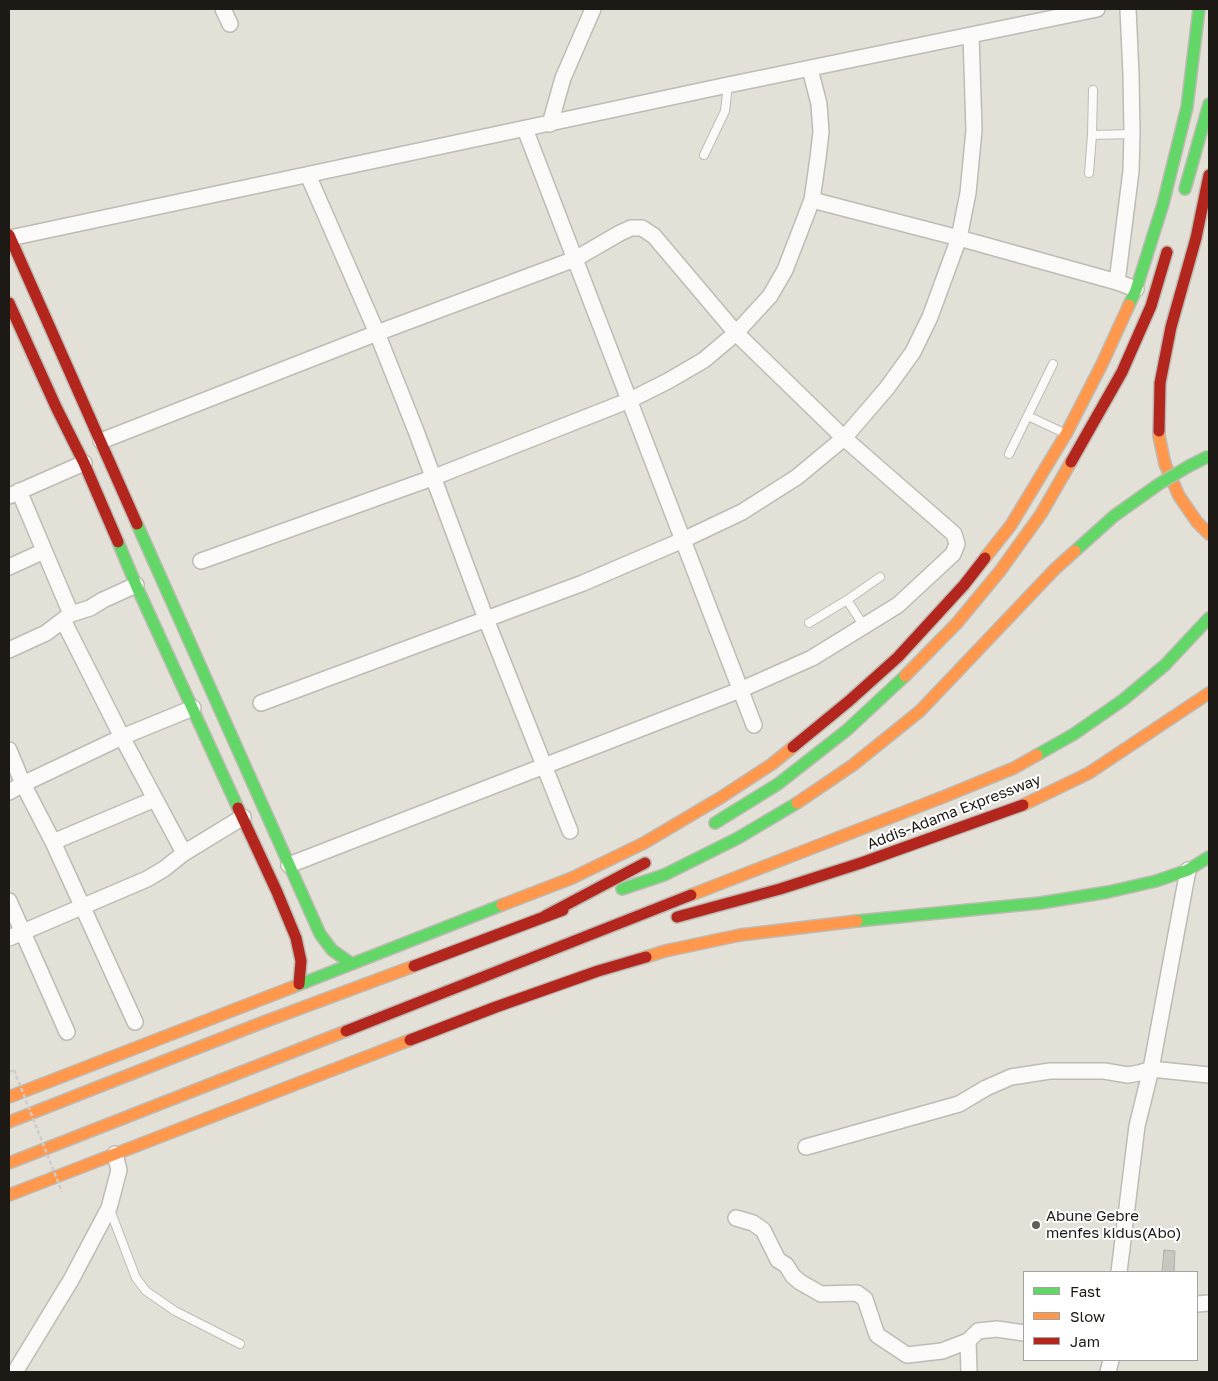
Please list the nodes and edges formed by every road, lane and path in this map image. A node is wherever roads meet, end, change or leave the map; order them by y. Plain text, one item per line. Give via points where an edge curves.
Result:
1 (223, 9) edge
2 (592, 9) edge
3 (1097, 9) edge
4 (1128, 9) edge
5 (1199, 9) edge
6 (230, 24) dead end
7 (970, 35) junction
8 (810, 69) junction
9 (728, 85) junction
10 (1093, 90) dead end
11 (1209, 104) edge
12 (550, 124) junction
13 (525, 129) junction
14 (1132, 134) junction
15 (1092, 135) junction
16 (704, 155) dead end
17 (1089, 173) dead end
18 (308, 175) junction
19 (1209, 175) edge
20 (812, 200) junction
21 (1182, 200) dead end
22 (9, 236) edge
23 (958, 238) junction
24 (1171, 239) dead end
25 (575, 259) junction
26 (1117, 282) junction
27 (1136, 289) junction
28 (9, 303) edge
29 (736, 332) junction
30 (377, 333) junction
31 (1053, 364) dead end
32 (630, 400) junction
33 (1028, 416) junction
34 (1066, 434) junction
35 (844, 438) junction
36 (101, 441) junction
37 (1009, 454) dead end
38 (1209, 456) edge
39 (84, 463) junction
40 (432, 478) junction
41 (14, 493) edge
42 (1209, 534) edge
43 (683, 540) junction
44 (44, 550) junction
45 (201, 561) dead end
46 (9, 567) edge
47 (880, 577) dead end
48 (136, 585) junction
49 (847, 600) junction
50 (67, 617) junction
51 (1209, 618) edge
52 (486, 619) junction
53 (809, 623) dead end
54 (864, 626) junction
55 (9, 650) edge
56 (740, 690) junction
57 (1209, 693) edge
58 (262, 703) dead end
59 (193, 708) junction
60 (754, 725) dead end
61 (122, 737) junction
62 (9, 750) edge
63 (544, 766) junction
64 (23, 784) junction
65 (9, 792) edge
66 (155, 799) junction
67 (243, 817) junction
68 (706, 828) dead end
69 (570, 831) dead end
70 (53, 842) junction
71 (184, 853) junction
72 (657, 856) dead end
73 (1209, 857) edge
74 (289, 865) junction
75 (1188, 870) junction
76 (9, 901) edge
77 (82, 906) junction
78 (545, 916) junction
79 (666, 919) dead end
80 (647, 924) dead end
81 (16, 935) edge
82 (562, 947) junction
83 (352, 964) junction
84 (299, 984) junction
85 (135, 1022) dead end
86 (67, 1032) dead end
87 (1151, 1069) junction
88 (9, 1072) edge
89 (1209, 1076) edge
90 (9, 1097) edge
91 (9, 1122) edge
92 (806, 1147) dead end
93 (115, 1154) junction
94 (9, 1163) edge
95 (62, 1192) dead end
96 (9, 1195) edge
97 (109, 1208) junction
98 (736, 1218) dead end
99 (1119, 1271) edge
100 (1023, 1333) edge
101 (968, 1341) junction
102 (240, 1344) dead end
103 (16, 1372) edge
104 (969, 1372) edge

1 - 6 street
2 - 12 street via 563,78
3 - 7 street
4 - 14 street
5 - 27 main road via 1187,107 1163,204
7 - 8 street
7 - 23 street via 974,130 968,193
8 - 9 street
8 - 20 street via 819,104 821,132
9 - 12 street
9 - 16 lane via 725,110
10 - 15 lane
11 - 21 main road
12 - 13 street
13 - 18 street
13 - 25 street
14 - 15 lane
14 - 26 street via 1131,171
15 - 17 lane
18 - 22 street
18 - 30 street
19 - 42 main road via 1160,383 1158,436 1178,496
20 - 23 street
20 - 29 street via 785,270 770,296
22 - 36 main road
23 - 26 street
23 - 35 street via 930,317 912,352 887,388
24 - 68 main road via 1151,306 1122,372 1041,514 1000,571 957,623 896,686 847,730 778,784
25 - 29 street via 620,232 642,228 654,236
25 - 30 street
25 - 32 street
26 - 27 street
27 - 34 main road
28 - 39 main road
29 - 32 street via 704,360
29 - 35 street
30 - 36 street
30 - 40 street
31 - 33 lane
32 - 40 street
32 - 43 street
33 - 34 lane
33 - 37 lane
34 - 83 main road via 1011,525 964,585 898,657 772,764 644,843 572,878
35 - 43 street via 797,477 742,512
35 - 54 street via 954,534 957,544 953,554 898,605
36 - 74 main road
38 - 78 main road, bridge via 1159,484 1114,516 1056,569 920,711 853,765 798,803 738,838 664,875
39 - 41 street
39 - 48 main road
40 - 45 street
40 - 52 street
41 - 44 street
43 - 52 street via 583,583
43 - 56 street
44 - 46 street
44 - 50 street
47 - 49 lane
48 - 50 street
48 - 59 main road
49 - 53 lane
49 - 54 lane
50 - 55 street via 46,633
50 - 61 street
51 - 82 main road via 1165,665 1123,700 1074,734 1014,768
52 - 58 street
52 - 63 street
54 - 56 street via 812,658
56 - 60 street
56 - 63 street
57 - 79 main road, Addis-Adama Expressway via 1089,773 1036,799 861,863 780,889
59 - 61 street
59 - 67 main road
61 - 64 street
61 - 66 street
62 - 64 street
63 - 69 street
63 - 74 street
64 - 65 street
64 - 70 street
66 - 70 street
66 - 71 street
67 - 71 street
67 - 84 main road via 296,938 301,961
70 - 77 street
71 - 77 street via 147,879
72 - 78 main road
73 - 75 main road
74 - 83 main road via 320,934 332,950
75 - 87 street
75 - 93 main road via 1108,892 740,935 665,951 496,1007
76 - 81 street
77 - 81 street
77 - 85 street
78 - 91 main road
80 - 82 main road
81 - 86 street
82 - 94 main road
83 - 84 main road
84 - 90 main road
87 - 89 street
87 - 92 street via 1128,1075 1104,1071 1050,1071 1011,1077 959,1104
87 - 99 street via 1137,1126
88 - 95 path, bridge via 14,1070
93 - 96 main road
93 - 97 street via 119,1170
97 - 102 lane via 136,1278 146,1291 175,1311
97 - 103 street
98 - 101 street via 763,1230 778,1260 800,1282 821,1294 857,1294 864,1299 877,1335 907,1355 942,1351
100 - 101 street via 997,1329 978,1331
101 - 104 street

